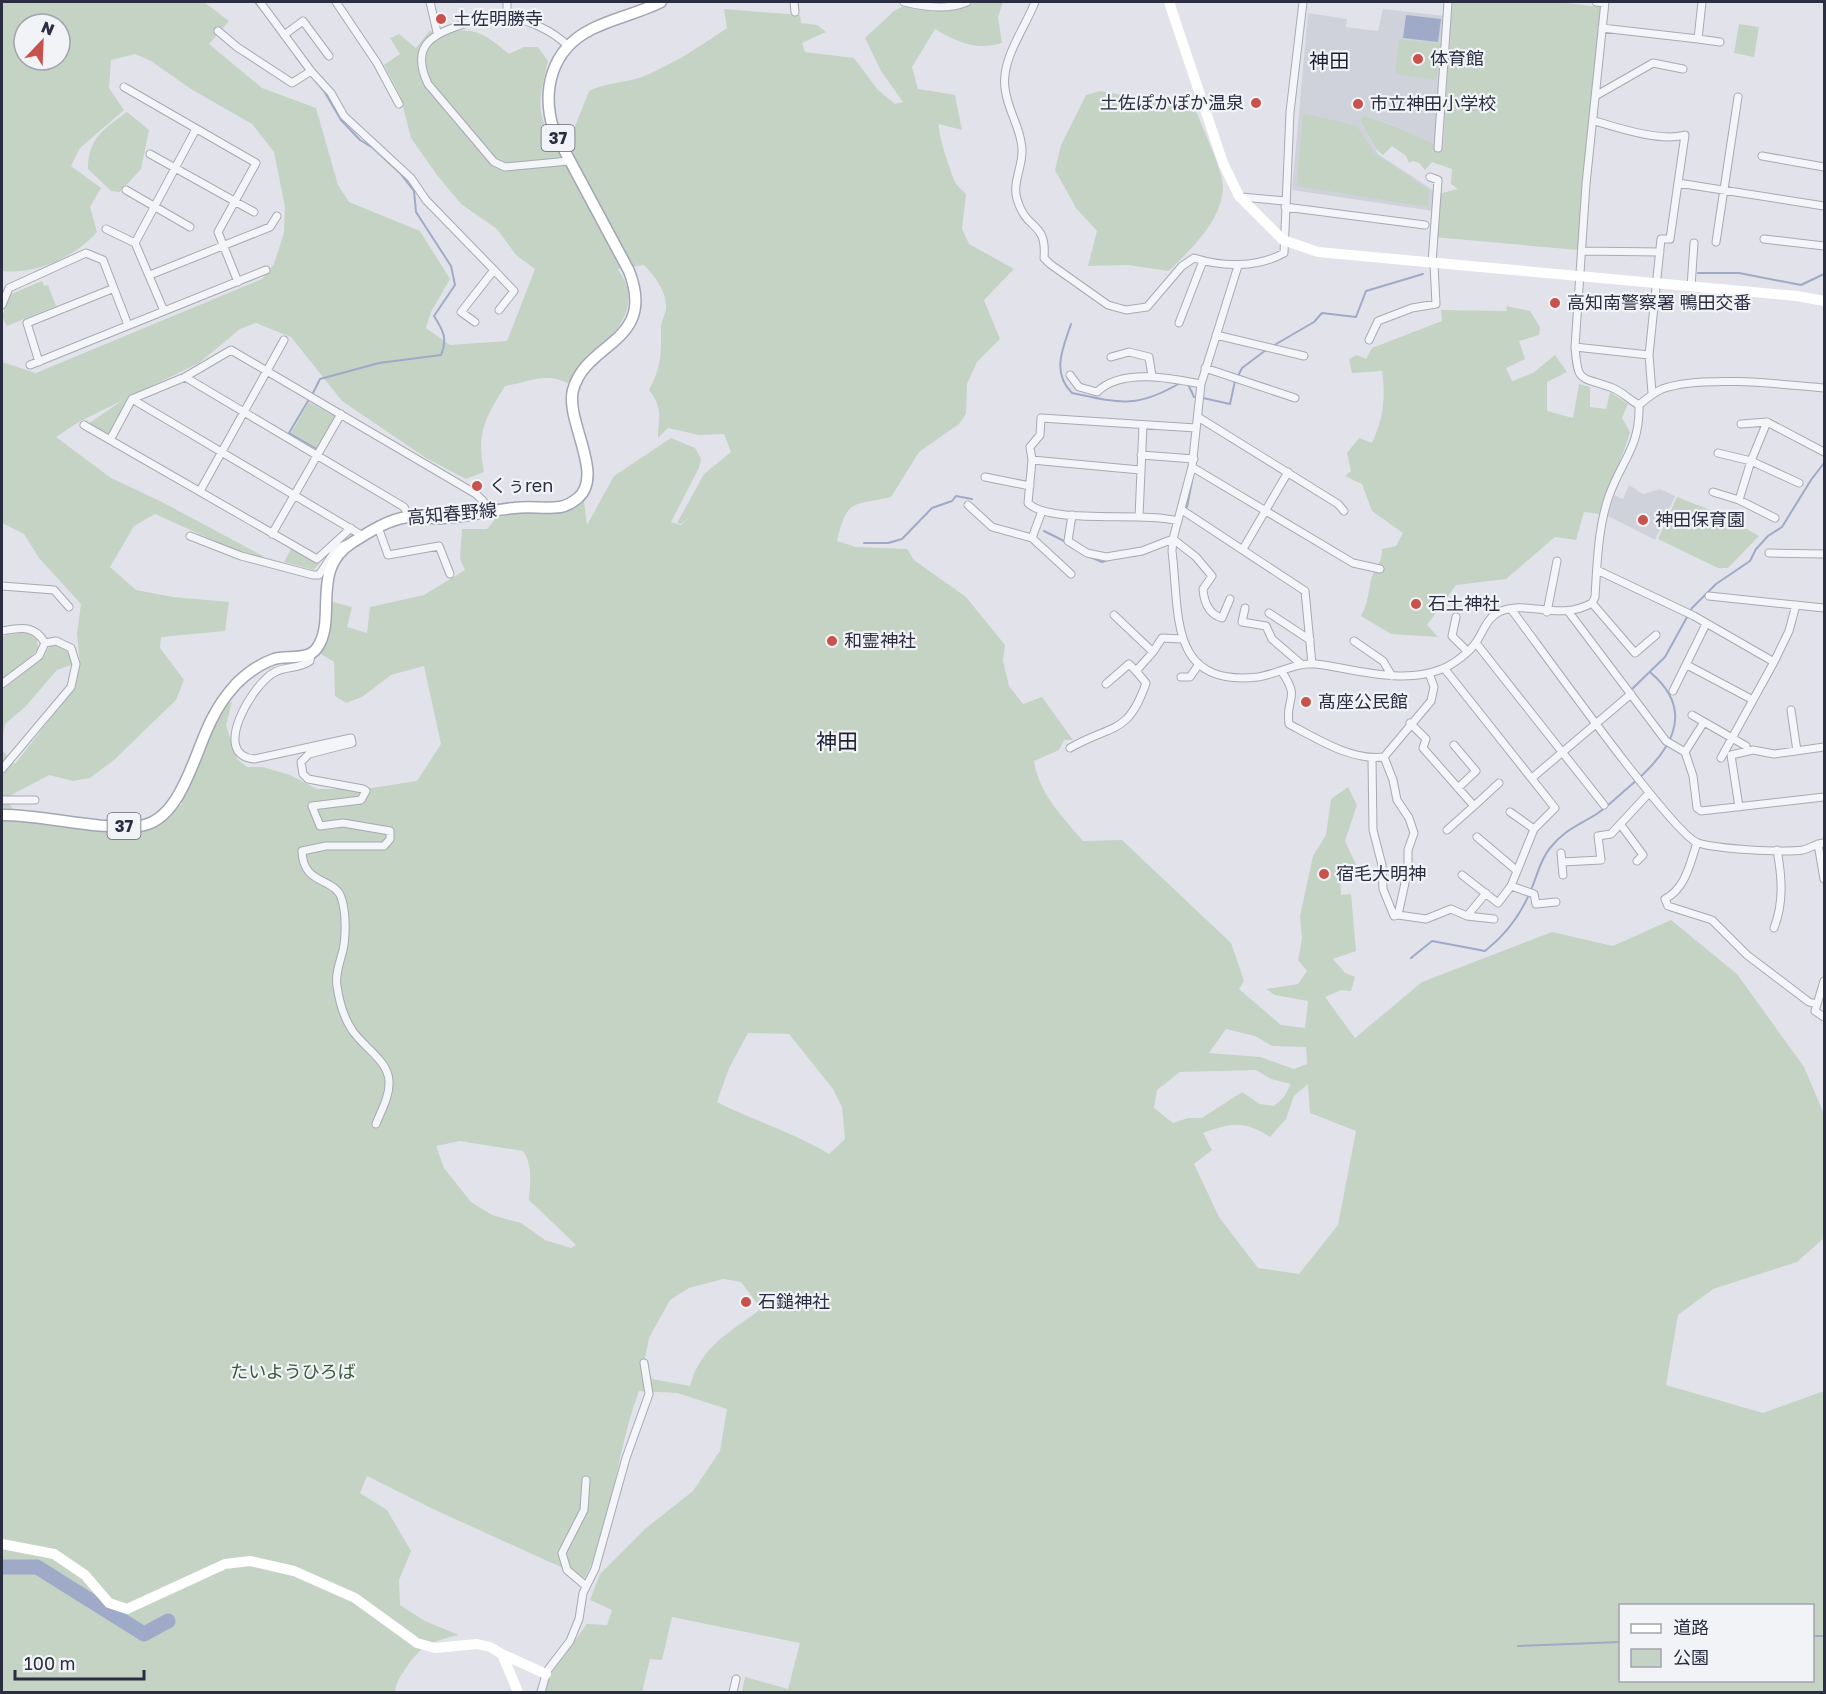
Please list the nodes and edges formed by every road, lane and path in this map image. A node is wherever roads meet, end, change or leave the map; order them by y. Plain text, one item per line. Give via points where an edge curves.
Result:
1 (260, 2) edge
2 (336, 2) edge
3 (430, 2) edge
4 (507, 2) edge
5 (661, 2) edge
6 (794, 2) edge
7 (904, 2) edge
8 (967, 2) edge
9 (1035, 2) edge
10 (1169, 2) edge
11 (1303, 2) edge
12 (1448, 2) edge
13 (1596, 2) edge
14 (1605, 2) edge
15 (1702, 2) edge
16 (795, 12) dead end
17 (507, 17) junction
18 (1602, 28) junction
19 (218, 31) dead end
20 (437, 32) junction
21 (284, 35) junction
22 (1698, 39) junction
23 (1720, 42) dead end
24 (568, 46) junction
25 (329, 56) dead end
26 (1683, 69) dead end
27 (310, 72) junction
28 (124, 87) dead end
29 (1597, 95) junction
30 (1738, 97) dead end
31 (399, 104) dead end
32 (1595, 121) junction
33 (195, 129) junction
34 (1438, 148) dead end
35 (150, 154) dead end
36 (1761, 156) dead end
37 (569, 161) junction
38 (1824, 167) edge
39 (175, 168) junction
40 (1430, 177) dead end
41 (1678, 183) junction
42 (126, 189) dead end
43 (1723, 189) junction
44 (1239, 196) junction
45 (235, 201) junction
46 (1285, 204) junction
47 (154, 206) junction
48 (1824, 206) edge
49 (254, 212) dead end
50 (277, 216) dead end
51 (1425, 225) dead end
52 (190, 227) dead end
53 (106, 229) dead end
54 (1764, 239) dead end
55 (1283, 240) junction
56 (1716, 242) dead end
57 (135, 243) junction
58 (1694, 243) dead end
59 (223, 246) junction
60 (1824, 246) edge
61 (1582, 251) junction
62 (1660, 252) junction
63 (1203, 261) junction
64 (1433, 263) junction
65 (1238, 266) junction
66 (266, 270) dead end
67 (494, 270) junction
68 (150, 275) junction
69 (1582, 278) junction
70 (238, 282) junction
71 (1692, 282) junction
72 (1657, 284) junction
73 (112, 289) junction
74 (1824, 301) edge
75 (2, 305) edge
76 (499, 310) dead end
77 (164, 311) junction
78 (475, 322) dead end
79 (1179, 323) dead end
80 (128, 325) junction
81 (1216, 335) junction
82 (284, 340) dead end
83 (1369, 340) dead end
84 (1575, 347) junction
85 (1649, 355) junction
86 (1304, 356) dead end
87 (1111, 357) dead end
88 (39, 362) junction
89 (30, 365) dead end
90 (1205, 368) junction
91 (267, 372) junction
92 (1070, 375) dead end
93 (1152, 376) junction
94 (185, 377) junction
95 (1201, 384) junction
96 (1824, 387) edge
97 (1652, 393) junction
98 (1294, 398) dead end
99 (132, 399) junction
100 (1639, 405) junction
101 (245, 412) junction
102 (341, 414) junction
103 (1201, 418) junction
104 (1767, 422) junction
105 (1741, 424) dead end
106 (84, 425) dead end
107 (1143, 425) junction
108 (1196, 428) junction
109 (110, 440) junction
110 (221, 451) junction
111 (1824, 452) edge
112 (1718, 453) dead end
113 (1141, 455) junction
114 (317, 456) junction
115 (1194, 459) junction
116 (1032, 460) junction
117 (1751, 461) junction
118 (1195, 468) junction
119 (1140, 470) junction
120 (1288, 472) junction
121 (985, 477) dead end
122 (1799, 483) dead end
123 (1030, 486) junction
124 (200, 491) junction
125 (1713, 492) dead end
126 (295, 496) junction
127 (1739, 500) junction
128 (968, 505) dead end
129 (1182, 510) junction
130 (493, 511) junction
131 (1042, 511) junction
132 (1264, 511) junction
133 (1344, 511) dead end
134 (1072, 515) junction
135 (409, 517) junction
136 (1139, 517) junction
137 (1775, 518) dead end
138 (1178, 521) junction
139 (378, 527) junction
140 (351, 528) junction
141 (272, 534) junction
142 (190, 536) dead end
143 (363, 536) junction
144 (1032, 538) junction
145 (1173, 538) junction
146 (350, 543) junction
147 (1244, 549) junction
148 (1769, 553) dead end
149 (1824, 554) edge
150 (1557, 561) dead end
151 (1380, 569) dead end
152 (1597, 570) junction
153 (450, 574) dead end
154 (1071, 574) dead end
155 (2, 586) edge
156 (1709, 596) dead end
157 (1230, 600) dead end
158 (1592, 603) junction
159 (1796, 605) junction
160 (69, 607) dead end
161 (1245, 608) dead end
162 (1824, 608) edge
163 (1511, 609) junction
164 (1568, 611) junction
165 (1547, 612) junction
166 (1269, 613) dead end
167 (1114, 615) dead end
168 (1456, 617) dead end
169 (1706, 624) junction
170 (2, 631) edge
171 (1656, 635) dead end
172 (1182, 639) junction
173 (1310, 640) junction
174 (1354, 641) dead end
175 (45, 643) junction
176 (1476, 643) junction
177 (1467, 651) junction
178 (1153, 652) junction
179 (311, 655) junction
180 (1774, 663) junction
181 (1199, 664) junction
182 (1301, 664) junction
183 (1312, 664) junction
184 (1687, 665) junction
185 (1444, 668) junction
186 (1136, 671) junction
187 (1282, 672) junction
188 (1429, 673) junction
189 (1392, 676) junction
190 (1181, 677) dead end
191 (2, 684) edge
192 (1106, 684) dead end
193 (1673, 691) dead end
194 (1631, 694) junction
195 (1753, 700) junction
196 (1791, 710) dead end
197 (1692, 715) dead end
198 (1704, 722) junction
199 (1410, 723) junction
200 (1597, 723) junction
201 (1732, 738) junction
202 (1454, 746) dead end
203 (1746, 746) dead end
204 (1824, 747) edge
205 (1070, 748) dead end
206 (1797, 750) junction
207 (1563, 752) junction
208 (1685, 752) junction
209 (1384, 757) junction
210 (1721, 758) dead end
211 (1371, 759) junction
212 (2, 769) edge
213 (1532, 778) junction
214 (1499, 783) dead end
215 (1458, 788) junction
216 (1649, 793) junction
217 (1824, 797) edge
218 (2, 800) edge
219 (35, 800) dead end
220 (1604, 805) dead end
221 (1474, 806) junction
222 (1739, 807) junction
223 (1510, 812) dead end
224 (2, 815) edge
225 (1621, 825) junction
226 (1534, 829) junction
227 (1447, 830) dead end
228 (1477, 837) dead end
229 (1697, 843) junction
230 (1821, 843) edge
231 (1777, 850) junction
232 (1561, 853) dead end
233 (1637, 861) dead end
234 (1562, 862) junction
235 (1516, 870) junction
236 (1462, 875) dead end
237 (1563, 875) dead end
238 (1824, 879) edge
239 (1511, 886) junction
240 (1486, 893) junction
241 (1556, 902) dead end
242 (1398, 915) junction
243 (1467, 916) junction
244 (1494, 919) dead end
245 (1774, 928) dead end
246 (1824, 981) edge
247 (1816, 1004) junction
248 (1824, 1017) edge
249 (376, 1124) dead end
250 (644, 1363) dead end
251 (586, 1480) dead end
252 (2, 1544) edge
253 (586, 1586) junction
254 (502, 1654) junction
255 (546, 1674) junction
256 (736, 1679) dead end
257 (518, 1692) edge
258 (541, 1692) edge
259 (733, 1692) edge

1 - 21 street
2 - 31 street
3 - 20 street
4 - 17 street
5 - 24 street, 高知春野線 / 37 via 591,29
6 - 16 street
7 - 8 street via 947,7
9 - 63 street via 1008,63 1004,87 1022,134 1016,196 1024,217 1041,230 1046,240 1044,258 1108,305 1126,310 1147,307 1188,261
10 - 44 street via 1223,163
11 - 46 street via 1290,112
12 - 34 street
13 - 14 street
14 - 18 street
15 - 22 street
17 - 20 street via 487,17
17 - 24 street via 557,35
18 - 22 street
18 - 29 street
19 - 27 street via 292,83
20 - 37 street via 426,41 423,74 484,151 505,167
21 - 25 street via 303,21
21 - 27 street
22 - 23 street
24 - 37 street, 高知春野線 / 37 via 551,75 547,110
26 - 29 street via 1653,63
27 - 67 street via 331,93 344,116 411,178 426,200
28 - 33 street
29 - 32 street
30 - 43 street
32 - 41 street via 1614,129 1685,135
32 - 61 street
33 - 39 street
33 - 45 street via 255,163
35 - 39 street
36 - 38 street
37 - 130 street, 高知春野線 / 37 via 629,272 635,309 623,333 579,376 573,391 574,414 587,465 583,493 561,507
39 - 45 street
39 - 47 street
40 - 64 street via 1438,180
41 - 43 street
41 - 62 street via 1671,239 1661,238
42 - 47 street
43 - 48 street
43 - 56 street
44 - 46 street
44 - 55 street
45 - 49 street
45 - 59 street via 218,232
46 - 51 street
46 - 55 street
47 - 52 street
47 - 57 street
50 - 59 street via 270,227
53 - 57 street
54 - 60 street
55 - 64 street via 1318,252
55 - 65 street via 1284,253 1274,259
57 - 68 street
58 - 71 street
59 - 68 street
59 - 70 street
61 - 62 street
61 - 69 street
62 - 72 street
63 - 65 street
63 - 79 street
64 - 69 street
64 - 83 street via 1436,304 1378,321
65 - 81 street
66 - 70 street
67 - 76 street via 514,291
67 - 78 street via 460,312
68 - 77 street
69 - 72 street
69 - 84 street
70 - 77 street
71 - 72 street
71 - 74 street
72 - 85 street
73 - 75 street via 103,261 86,253 9,288
73 - 80 street
73 - 88 street via 27,323
77 - 80 street
80 - 88 street
81 - 86 street
81 - 90 street
82 - 91 street
84 - 85 street
84 - 100 street via 1580,377 1619,391
85 - 97 street
87 - 93 street via 1129,352 1149,357
88 - 89 street
90 - 95 street
90 - 98 street
91 - 94 street via 231,350
91 - 101 street
91 - 102 street
92 - 93 street via 1079,387 1097,392 1107,382
93 - 95 street
94 - 99 street
94 - 101 street
95 - 103 street
96 - 97 street via 1710,383 1677,385
97 - 100 street
99 - 109 street
99 - 110 street
100 - 152 street via 1636,443 1609,496
101 - 110 street
101 - 114 street
102 - 114 street
102 - 130 street via 476,494
103 - 108 street
103 - 120 street
104 - 105 street
104 - 111 street
104 - 117 street
106 - 109 street
107 - 108 street
107 - 113 street
107 - 116 street via 1041,418 1040,435 1030,447
108 - 115 street
109 - 124 street
110 - 124 street
110 - 126 street
112 - 117 street
113 - 115 street
113 - 119 street
114 - 126 street
114 - 135 street via 404,507
115 - 118 street
116 - 119 street
116 - 123 street
117 - 122 street
117 - 127 street
118 - 129 street
118 - 132 street
119 - 136 street
120 - 132 street
120 - 133 street
121 - 123 street
123 - 131 street via 1028,503
124 - 141 street
125 - 127 street
126 - 140 street
126 - 141 street
127 - 137 street
128 - 144 street via 992,527
129 - 138 street
129 - 147 street
130 - 135 street, 高知春野線 / 37 via 444,519
131 - 134 street
131 - 144 street
132 - 147 street
132 - 151 street via 1353,563
134 - 136 street
134 - 145 street via 1068,540 1099,556 1142,551
135 - 139 street, 高知春野線 / 37
136 - 138 street
138 - 145 street
139 - 143 street, 高知春野線 / 37
139 - 153 street via 388,555 439,546
140 - 141 street via 317,560
140 - 143 street
142 - 146 street via 313,575 319,575 337,548
143 - 146 street, 高知春野線 / 37
144 - 154 street
145 - 157 street via 1212,576 1203,588 1212,613 1222,618
145 - 172 street
146 - 179 street, 高知春野線 / 37 via 331,569 325,587 324,633
147 - 173 street via 1305,591
148 - 149 street
150 - 165 street
152 - 158 street
152 - 169 street
155 - 160 street via 54,590
156 - 159 street
158 - 164 street via 1579,611
158 - 171 street via 1635,653
159 - 162 street
159 - 180 street
161 - 182 street via 1242,622 1266,626 1272,639
163 - 165 street
163 - 176 street via 1488,620
163 - 200 street
164 - 165 street
164 - 194 street
166 - 173 street
167 - 178 street
168 - 177 street via 1452,636
169 - 180 street
169 - 184 street
170 - 175 street via 25,627 40,634
172 - 178 street via 1162,638
172 - 181 street
173 - 183 street
174 - 189 street via 1383,661
175 - 191 street via 39,656
175 - 212 street via 56,641 71,648 76,664 71,687
176 - 177 street
176 - 207 street
177 - 185 street
178 - 186 street
179 - 224 street, 37 via 276,658 238,682 213,717 179,795 170,808 150,823 124,826
179 - 249 street via 302,667 275,672 248,699 235,739 237,752 254,759 351,738 352,743 309,754 301,762 308,779 366,791 361,800 312,806 315,819 320,826 343,823 390,831 384,846 326,846 302,851 303,866 311,876 338,891 342,899 344,947 337,972 339,996 351,1029 383,1065 389,1080 388,1095
180 - 195 street
181 - 187 street via 1223,678
181 - 190 street via 1190,677
182 - 183 street
182 - 187 street
183 - 189 street
184 - 193 street
184 - 195 street
185 - 188 street
185 - 213 street
186 - 192 street via 1129,664
186 - 205 street via 1146,683 1138,706 1124,723
187 - 211 street via 1294,697 1287,712 1289,724 1336,749
188 - 189 street
188 - 199 street via 1434,687 1431,701
194 - 200 street
194 - 208 street via 1666,741
195 - 201 street
196 - 206 street
197 - 198 street
198 - 201 street
198 - 208 street
199 - 209 street
199 - 215 street via 1426,739 1423,748
200 - 207 street
200 - 216 street
201 - 203 street
201 - 210 street
202 - 215 street via 1476,771
204 - 206 street
206 - 222 street via 1774,754 1753,750 1731,755
207 - 213 street
207 - 220 street
208 - 222 street via 1693,776 1696,808 1701,811
209 - 211 street
209 - 242 street via 1397,800 1414,833
211 - 242 street via 1373,830 1381,877 1394,916
213 - 226 street via 1555,808
214 - 221 street
215 - 221 street
216 - 225 street
216 - 229 street
217 - 222 street
218 - 219 street
221 - 227 street
223 - 226 street
225 - 233 street via 1643,855
225 - 234 street via 1611,834 1598,836 1601,860
226 - 235 street
228 - 235 street
229 - 231 street
229 - 247 street via 1683,881 1675,894 1665,899 1668,906 1712,920 1754,961
230 - 231 street via 1803,850
230 - 238 street
231 - 245 street via 1782,904
232 - 234 street
234 - 237 street
235 - 239 street
236 - 240 street
239 - 240 street via 1498,903
239 - 241 street via 1531,892 1536,904
240 - 243 street
242 - 243 street via 1426,919 1451,909
243 - 244 street
246 - 247 street
247 - 248 street via 1815,1011
250 - 253 street via 650,1394 626,1458 595,1569
251 - 253 street via 584,1510 562,1553 567,1570
252 - 254 street via 54,1554 85,1575 109,1603 127,1609 225,1564 250,1561 294,1571 355,1598 417,1643 435,1648 477,1644
253 - 255 street via 570,1641
254 - 255 street
254 - 257 street
255 - 258 street
256 - 259 street

